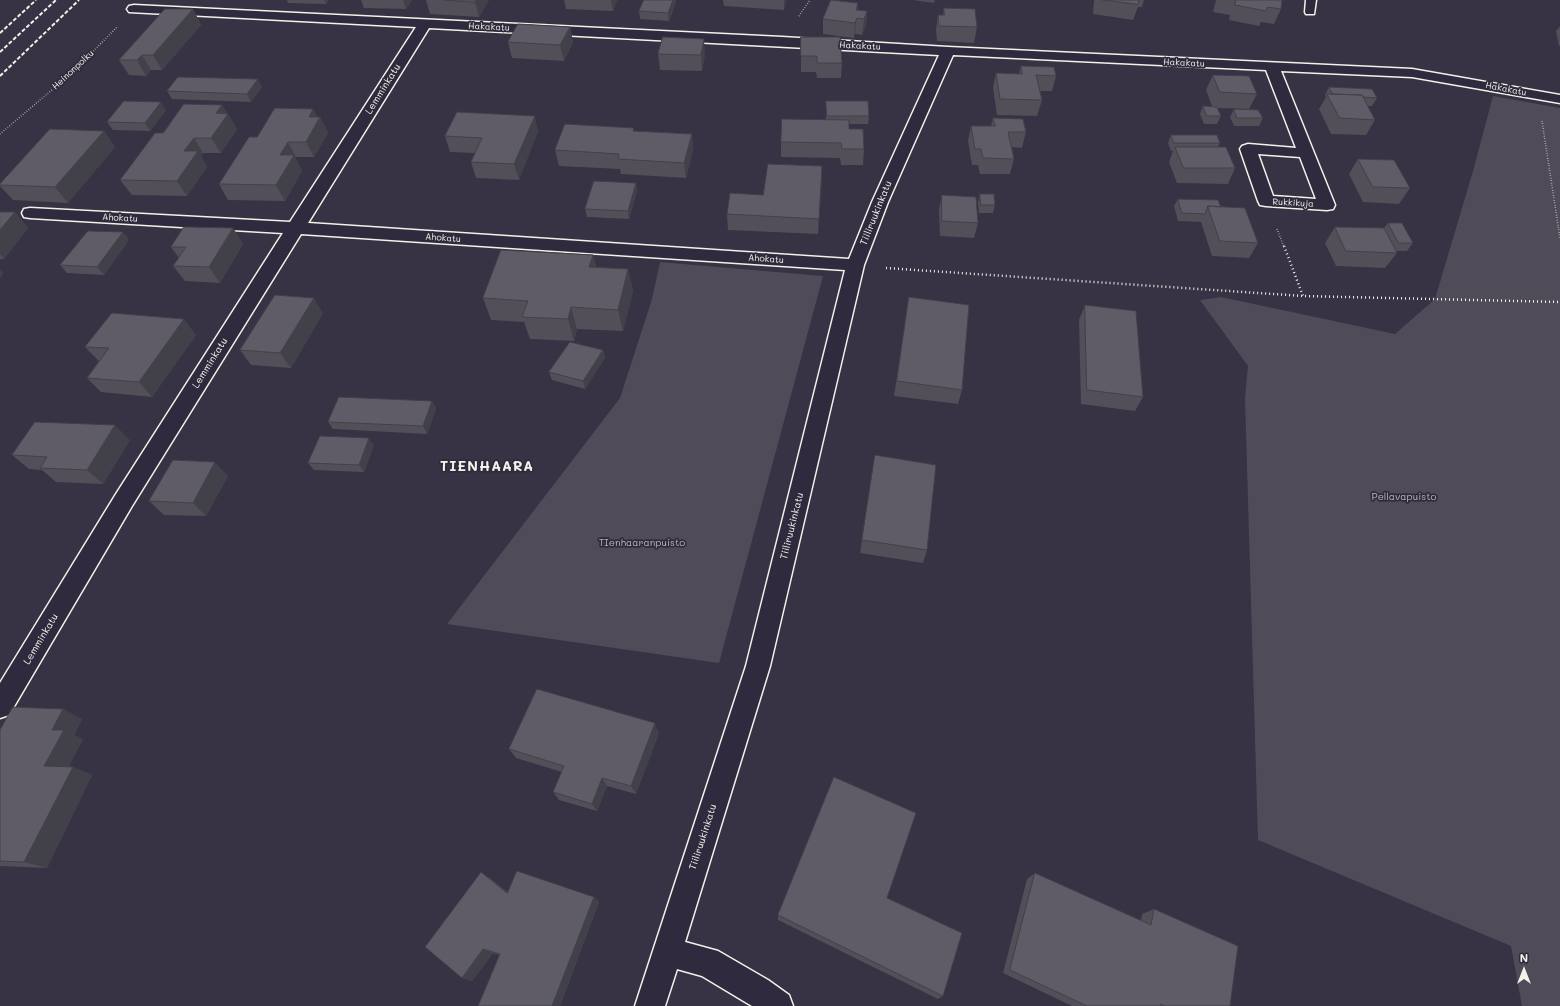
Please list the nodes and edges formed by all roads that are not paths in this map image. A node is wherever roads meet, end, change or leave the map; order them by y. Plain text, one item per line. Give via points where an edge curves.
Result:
1 (1311, 0) edge
2 (138, 4) edge
3 (1310, 12) dead end
4 (425, 24) junction
5 (948, 51) junction
6 (1272, 67) junction
7 (1560, 99) edge
8 (1305, 152) junction
9 (30, 213) dead end
10 (295, 228) junction
11 (855, 265) junction
12 (0, 706) edge
13 (667, 952) junction
14 (650, 1006) edge
15 (778, 1006) edge

1 - 3 lane
2 - 4 street, Hakakatu
4 - 5 street, Hakakatu
4 - 10 street, Lemminkatu
5 - 6 street, Hakakatu
5 - 11 street, Tiiliruukinkatu via 880,202
6 - 7 street, Hakakatu via 1412,73
6 - 8 street, Rukkikuja
8 - 8 street, Rukkikuja via 1327,204 1266,201 1248,149
9 - 10 street, Ahokatu
10 - 11 street, Ahokatu
10 - 12 street, Lemminkatu via 124,500
11 - 13 street, Tiiliruukinkatu via 758,666
13 - 14 street, Tiiliruukinkatu
13 - 15 street via 707,962

